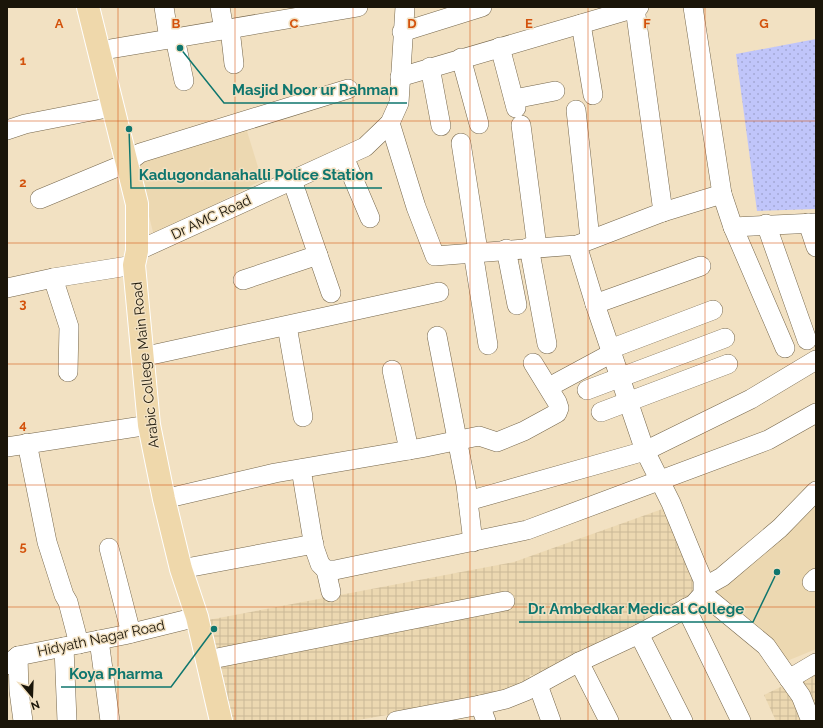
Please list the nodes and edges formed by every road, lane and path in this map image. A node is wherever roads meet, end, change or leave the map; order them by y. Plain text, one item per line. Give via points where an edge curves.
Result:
1 (88, 7) edge
2 (164, 7) edge
3 (220, 7) edge
4 (358, 7) edge
5 (405, 7) edge
6 (482, 7) edge
7 (693, 7) edge
8 (637, 8) edge
9 (312, 11) edge
10 (267, 14) edge
11 (581, 24) junction
12 (226, 29) junction
13 (402, 32) junction
14 (172, 38) junction
15 (500, 47) junction
16 (98, 51) junction
17 (461, 58) junction
18 (234, 64) dead end
19 (430, 68) junction
20 (400, 77) junction
21 (184, 81) dead end
22 (348, 89) dead end
23 (555, 91) dead end
24 (593, 94) dead end
25 (112, 107) junction
26 (517, 110) junction
27 (576, 110) dead end
28 (390, 123) junction
29 (479, 124) dead end
30 (441, 126) dead end
31 (7, 130) edge
32 (461, 143) dead end
33 (344, 156) junction
34 (127, 163) junction
35 (292, 180) junction
36 (722, 194) junction
37 (40, 199) dead end
38 (663, 212) junction
39 (370, 218) dead end
40 (812, 223) edge
41 (766, 224) junction
42 (733, 226) junction
43 (584, 242) junction
44 (533, 247) junction
45 (816, 247) edge
46 (506, 249) junction
47 (476, 252) junction
48 (318, 255) junction
49 (135, 258) junction
50 (700, 266) dead end
51 (53, 278) junction
52 (243, 280) dead end
53 (7, 288) edge
54 (439, 292) dead end
55 (332, 293) dead end
56 (595, 304) junction
57 (516, 305) dead end
58 (713, 310) dead end
59 (287, 326) junction
60 (437, 336) dead end
61 (725, 338) dead end
62 (807, 340) dead end
63 (547, 344) dead end
64 (488, 345) dead end
65 (785, 348) dead end
66 (611, 351) junction
67 (142, 357) junction
68 (816, 360) edge
69 (533, 363) dead end
70 (728, 364) dead end
71 (392, 370) dead end
72 (68, 372) dead end
73 (620, 377) junction
74 (549, 387) junction
75 (587, 390) dead end
76 (628, 401) junction
77 (601, 412) dead end
78 (816, 413) edge
79 (303, 417) dead end
80 (149, 425) junction
81 (458, 440) junction
82 (27, 443) junction
83 (7, 447) edge
84 (409, 450) junction
85 (645, 451) junction
86 (302, 468) junction
87 (660, 481) junction
88 (816, 491) edge
89 (164, 499) junction
90 (468, 501) junction
91 (473, 542) junction
92 (314, 544) junction
93 (109, 548) dead end
94 (181, 569) junction
95 (326, 570) junction
96 (704, 591) junction
97 (331, 592) dead end
98 (505, 601) dead end
99 (686, 608) junction
100 (197, 617) junction
101 (131, 633) junction
102 (639, 634) junction
103 (99, 640) junction
104 (72, 645) junction
105 (207, 660) junction
106 (13, 661) edge
107 (579, 662) junction
108 (816, 663) edge
109 (789, 679) junction
110 (538, 686) junction
111 (483, 713) edge
112 (418, 719) edge
113 (23, 721) edge
114 (67, 721) edge
115 (110, 721) edge
116 (221, 721) edge
117 (396, 721) edge
118 (551, 721) edge
119 (609, 721) edge
120 (683, 721) edge
121 (740, 721) edge
122 (811, 721) edge

1 - 16 main road, Arabic College Main Road
2 - 14 street
3 - 12 street
4 - 9 street
5 - 13 street, Dr AMC Road
6 - 13 street
7 - 36 street
8 - 11 street
8 - 38 street
9 - 10 street
10 - 12 street
11 - 15 street
11 - 24 street
12 - 14 street
12 - 18 street
13 - 20 street, Dr AMC Road
14 - 16 street
14 - 21 street
15 - 17 street
15 - 26 street
16 - 25 main road, Arabic College Main Road
17 - 19 street
17 - 29 street
19 - 20 street
19 - 30 street
20 - 28 street, Dr AMC Road via 399,103
22 - 34 street via 140,153
23 - 26 street
25 - 31 street via 25,124
25 - 34 main road, Arabic College Main Road
26 - 44 street
27 - 43 street
28 - 33 street, Dr AMC Road via 365,147
28 - 47 street via 416,208 435,256
32 - 47 street
33 - 35 street, Dr AMC Road
33 - 39 street
34 - 37 street
34 - 49 main road, Arabic College Main Road via 137,204
35 - 48 street
35 - 49 street, Dr AMC Road
36 - 38 street
36 - 42 street
38 - 43 street
40 - 41 street
40 - 45 street
41 - 42 street
41 - 62 street
42 - 65 street
43 - 44 street
43 - 56 street
44 - 46 street
44 - 63 street
46 - 47 street
46 - 57 street
47 - 64 street
48 - 52 street
48 - 55 street
49 - 51 street, Dr AMC Road
49 - 67 main road, Arabic College Main Road
50 - 56 street
51 - 53 street, Dr AMC Road
51 - 72 street via 69,327
54 - 59 street
56 - 66 street
58 - 66 street
59 - 67 street
59 - 79 street
60 - 81 street
61 - 73 street
66 - 73 street
66 - 74 street
67 - 80 main road, Arabic College Main Road
68 - 85 street via 750,399
69 - 74 street
70 - 76 street
71 - 84 street
73 - 75 street
73 - 76 street
74 - 81 street via 559,408 557,413 497,442 479,436
76 - 77 street
76 - 85 street
78 - 87 street via 768,440
80 - 82 street
80 - 89 main road, Arabic College Main Road
81 - 84 street
81 - 90 street
82 - 83 street
82 - 104 street via 47,542 68,602
84 - 86 street
85 - 87 street
85 - 90 street
86 - 89 street
86 - 92 street
87 - 91 street via 527,530
87 - 96 street via 677,517
88 - 96 street via 780,528
89 - 94 main road, Arabic College Main Road
90 - 91 street
91 - 95 street
92 - 94 street
92 - 95 street via 320,564
93 - 101 street
94 - 100 main road, Arabic College Main Road
95 - 97 street
96 - 99 street via 699,600
96 - 109 street via 766,646
98 - 105 street
99 - 102 street
99 - 121 street
100 - 101 street, Hidyath Nagar Road
100 - 105 main road, Arabic College Main Road
101 - 103 street, Hidyath Nagar Road
102 - 107 street
102 - 120 street
103 - 104 street, Hidyath Nagar Road
103 - 115 street
104 - 106 street, Hidyath Nagar Road
104 - 114 street
105 - 116 main road, Arabic College Main Road
106 - 113 street
107 - 110 street
107 - 119 street
108 - 109 street
109 - 122 street via 801,696
110 - 111 street
110 - 118 street
111 - 112 street
112 - 117 street

